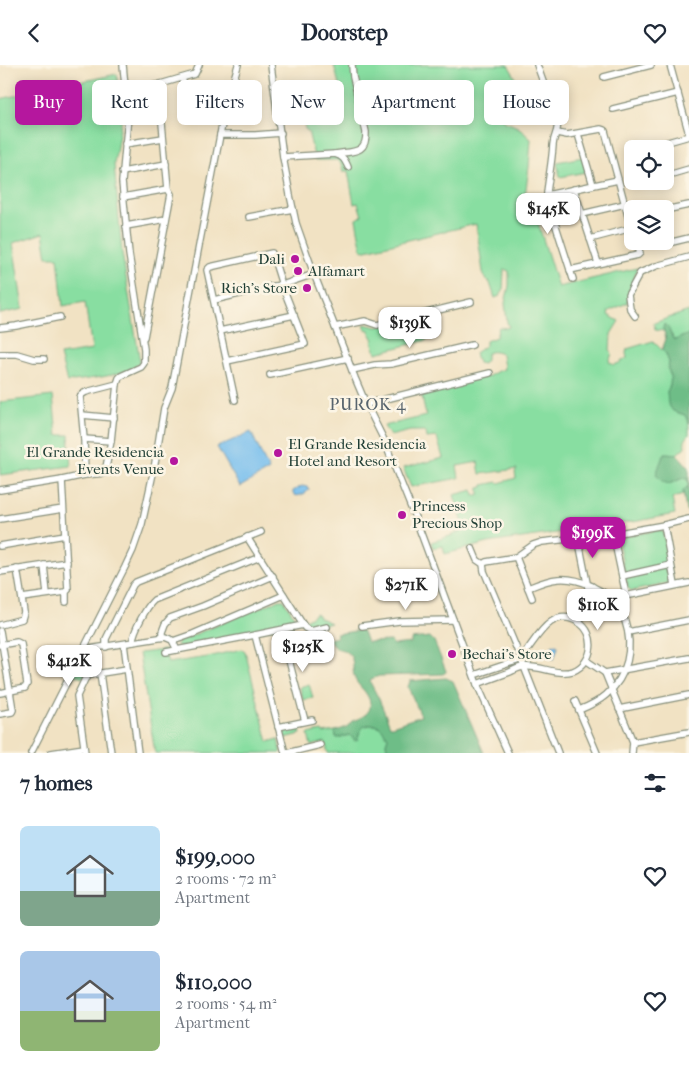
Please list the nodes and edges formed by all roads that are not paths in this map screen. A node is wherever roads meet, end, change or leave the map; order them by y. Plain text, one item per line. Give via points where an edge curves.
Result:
1 (123, 65) edge
2 (199, 65) edge
3 (238, 65) edge
4 (271, 65) edge
5 (352, 65) edge
6 (537, 65) edge
7 (651, 65) edge
8 (670, 65) edge
9 (604, 77) dead end
10 (182, 78) joint
11 (124, 80) edge
12 (167, 82) edge
13 (678, 93) junction
14 (613, 109) dead end
15 (127, 125) edge
16 (162, 125) edge
17 (281, 133) junction
18 (557, 133) junction
19 (578, 134) junction
20 (220, 135) junction
21 (689, 135) edge
22 (163, 138) junction
23 (673, 140) edge
24 (125, 144) junction
25 (335, 153) junction
26 (283, 157) junction
27 (166, 165) junction
28 (348, 167) dead end
29 (689, 169) edge
30 (122, 173) junction
31 (674, 173) edge
32 (618, 180) junction
33 (593, 185) junction
34 (168, 189) junction
35 (574, 189) junction
36 (547, 195) junction
37 (123, 197) junction
38 (624, 201) edge
39 (624, 204) edge
40 (689, 205) edge
41 (674, 208) edge
42 (293, 209) junction
43 (582, 213) junction
44 (249, 217) dead end
45 (166, 219) junction
46 (126, 226) junction
47 (624, 231) edge
48 (689, 238) edge
49 (590, 239) junction
50 (674, 242) edge
51 (638, 250) edge
52 (689, 257) edge
53 (598, 263) junction
54 (570, 270) junction
55 (314, 274) junction
56 (574, 279) dead end
57 (282, 285) junction
58 (266, 287) dead end
59 (256, 290) dead end
60 (214, 300) junction
61 (471, 302) dead end
62 (294, 315) junction
63 (635, 316) dead end
64 (60, 317) dead end
65 (335, 327) junction
66 (0, 328) edge
67 (220, 331) junction
68 (143, 343) junction
69 (472, 345) dead end
70 (0, 354) edge
71 (348, 358) junction
72 (44, 359) dead end
73 (227, 361) junction
74 (352, 371) junction
75 (490, 373) dead end
76 (270, 375) dead end
77 (117, 384) junction
78 (235, 400) dead end
79 (366, 404) junction
80 (82, 415) junction
81 (114, 418) junction
82 (84, 439) junction
83 (111, 441) junction
84 (85, 475) junction
85 (62, 480) junction
86 (0, 490) edge
87 (63, 509) junction
88 (0, 519) edge
89 (689, 519) edge
90 (664, 525) junction
91 (261, 532) dead end
92 (613, 534) junction
93 (65, 535) junction
94 (247, 537) junction
95 (578, 537) junction
96 (0, 546) edge
97 (472, 548) dead end
98 (260, 557) junction
99 (516, 557) junction
100 (67, 562) junction
101 (483, 564) junction
102 (44, 565) junction
103 (671, 565) junction
104 (17, 569) junction
105 (0, 572) edge
106 (273, 576) junction
107 (622, 576) junction
108 (689, 584) edge
109 (588, 585) junction
110 (675, 585) junction
111 (528, 588) junction
112 (66, 592) junction
113 (47, 594) junction
114 (284, 595) junction
115 (626, 595) junction
116 (22, 598) junction
117 (532, 598) dead end
118 (612, 599) junction
119 (66, 602) dead end
120 (591, 603) junction
121 (453, 620) junction
122 (689, 620) edge
123 (579, 622) junction
124 (0, 625) edge
125 (303, 625) junction
126 (328, 627) dead end
127 (362, 627) dead end
128 (281, 630) junction
129 (0, 631) edge
130 (628, 632) junction
131 (255, 635) junction
132 (162, 637) junction
133 (173, 641) junction
134 (133, 643) junction
135 (124, 644) junction
136 (1, 645) edge
137 (106, 647) junction
138 (90, 649) dead end
139 (177, 650) junction
140 (166, 652) dead end
141 (689, 658) edge
142 (521, 659) junction
143 (587, 661) junction
144 (502, 666) junction
145 (524, 667) junction
146 (127, 669) junction
147 (624, 670) junction
148 (100, 673) junction
149 (505, 673) junction
150 (606, 673) junction
151 (474, 675) junction
152 (477, 684) junction
153 (611, 690) junction
154 (10, 691) junction
155 (0, 693) edge
156 (689, 695) edge
157 (575, 701) dead end
158 (619, 709) junction
159 (579, 710) junction
160 (0, 714) edge
161 (278, 727) junction
162 (689, 732) edge
163 (633, 742) junction
164 (320, 745) dead end
165 (84, 751) edge
166 (60, 752) edge
167 (31, 753) edge
168 (51, 753) edge
169 (111, 753) edge
170 (138, 753) edge
171 (286, 753) edge
172 (508, 753) edge
173 (558, 753) edge
174 (597, 753) edge
175 (632, 753) edge

1 - 11 street
2 - 10 street via 195,74
3 - 20 street
4 - 17 street
5 - 25 street via 366,141 356,150
6 - 18 street via 556,117
7 - 9 street
8 - 13 street
10 - 12 street
13 - 14 street
13 - 21 street
15 - 24 street
16 - 22 street
17 - 20 street
17 - 26 street
18 - 19 street
18 - 36 street via 553,142
19 - 32 street via 605,131
19 - 33 street
20 - 167 street via 172,388 164,407 142,524 125,567
21 - 23 street
22 - 24 street
22 - 27 street
24 - 30 street
25 - 26 street
25 - 28 street via 344,159
26 - 42 street
27 - 30 street
27 - 34 street
29 - 31 street
30 - 37 street
32 - 33 street
32 - 38 street
33 - 35 street
34 - 37 street
34 - 45 street via 171,194
35 - 36 street
35 - 43 street
36 - 54 street
37 - 46 street
39 - 43 street
40 - 41 street
42 - 44 street
42 - 55 street
43 - 49 street
45 - 46 street
45 - 68 street
46 - 68 street
47 - 49 street
48 - 50 street
49 - 53 street
51 - 53 street via 639,255
52 - 63 street via 640,273 628,295 630,309
53 - 54 street
54 - 56 street
55 - 57 street
55 - 65 street
57 - 58 street
57 - 60 street via 273,253 270,253 208,268
57 - 62 street
59 - 60 street
60 - 67 street
61 - 65 street via 377,325 365,321
62 - 67 street
62 - 73 street via 305,344
64 - 66 street
65 - 71 street
67 - 73 street
68 - 77 street via 144,363 121,376
69 - 74 street
70 - 72 street
71 - 74 street
71 - 76 street
73 - 78 street
74 - 79 street
75 - 79 street
77 - 80 street via 81,395
77 - 81 street
79 - 121 street via 383,438
80 - 81 street
80 - 82 street
81 - 83 street
82 - 83 street
82 - 84 street
83 - 84 street via 105,473
84 - 85 street
85 - 86 street
85 - 87 street
87 - 88 street
87 - 93 street
89 - 90 street
90 - 92 street
90 - 103 street
91 - 94 street
92 - 95 street
92 - 107 street
93 - 96 street
93 - 100 street
94 - 98 street
94 - 137 street via 136,583 106,639
95 - 99 street via 542,542
95 - 109 street
97 - 101 street via 477,560
98 - 106 street
98 - 134 street via 154,600 133,635
99 - 101 street
99 - 111 street
100 - 102 street
100 - 112 street
101 - 142 street
102 - 104 street
102 - 113 street
103 - 107 street
103 - 110 street
104 - 105 street
104 - 116 street
106 - 114 street
106 - 132 street via 170,618
107 - 115 street
108 - 110 street
109 - 111 street via 560,579
109 - 118 street
109 - 120 street
110 - 115 street
111 - 117 street
112 - 113 street
112 - 119 street
113 - 116 street
114 - 125 street
114 - 133 street
115 - 118 street
116 - 124 street via 23,618
118 - 120 street
118 - 130 street
120 - 123 street
121 - 127 street via 399,621
121 - 151 street
122 - 130 street
123 - 142 street via 568,618 552,621
123 - 143 street via 591,641
125 - 126 street via 311,631
125 - 128 street
128 - 131 street
128 - 161 street via 308,721
129 - 136 street
130 - 147 street via 630,651
131 - 139 street
131 - 161 street
132 - 133 street
132 - 134 street
133 - 139 street
134 - 135 street
135 - 137 street
135 - 146 street
136 - 154 street
136 - 154 street via 18,642 22,646 28,684 25,688
137 - 138 street
139 - 140 street
141 - 147 street
142 - 144 street
142 - 145 street
143 - 145 street via 569,672
143 - 150 street
144 - 149 street
144 - 151 street
145 - 149 street
145 - 173 street
146 - 148 street
146 - 170 street
147 - 150 street
147 - 153 street
148 - 165 street via 87,676 77,696
148 - 169 street
149 - 152 street
150 - 153 street
151 - 152 street
152 - 172 street
153 - 158 street
153 - 159 street via 597,702
154 - 155 street
154 - 160 street via 13,711
156 - 158 street
157 - 159 street
158 - 163 street
159 - 174 street
161 - 171 street
162 - 163 street
163 - 175 street
164 - 171 street
165 - 166 street
166 - 168 street

